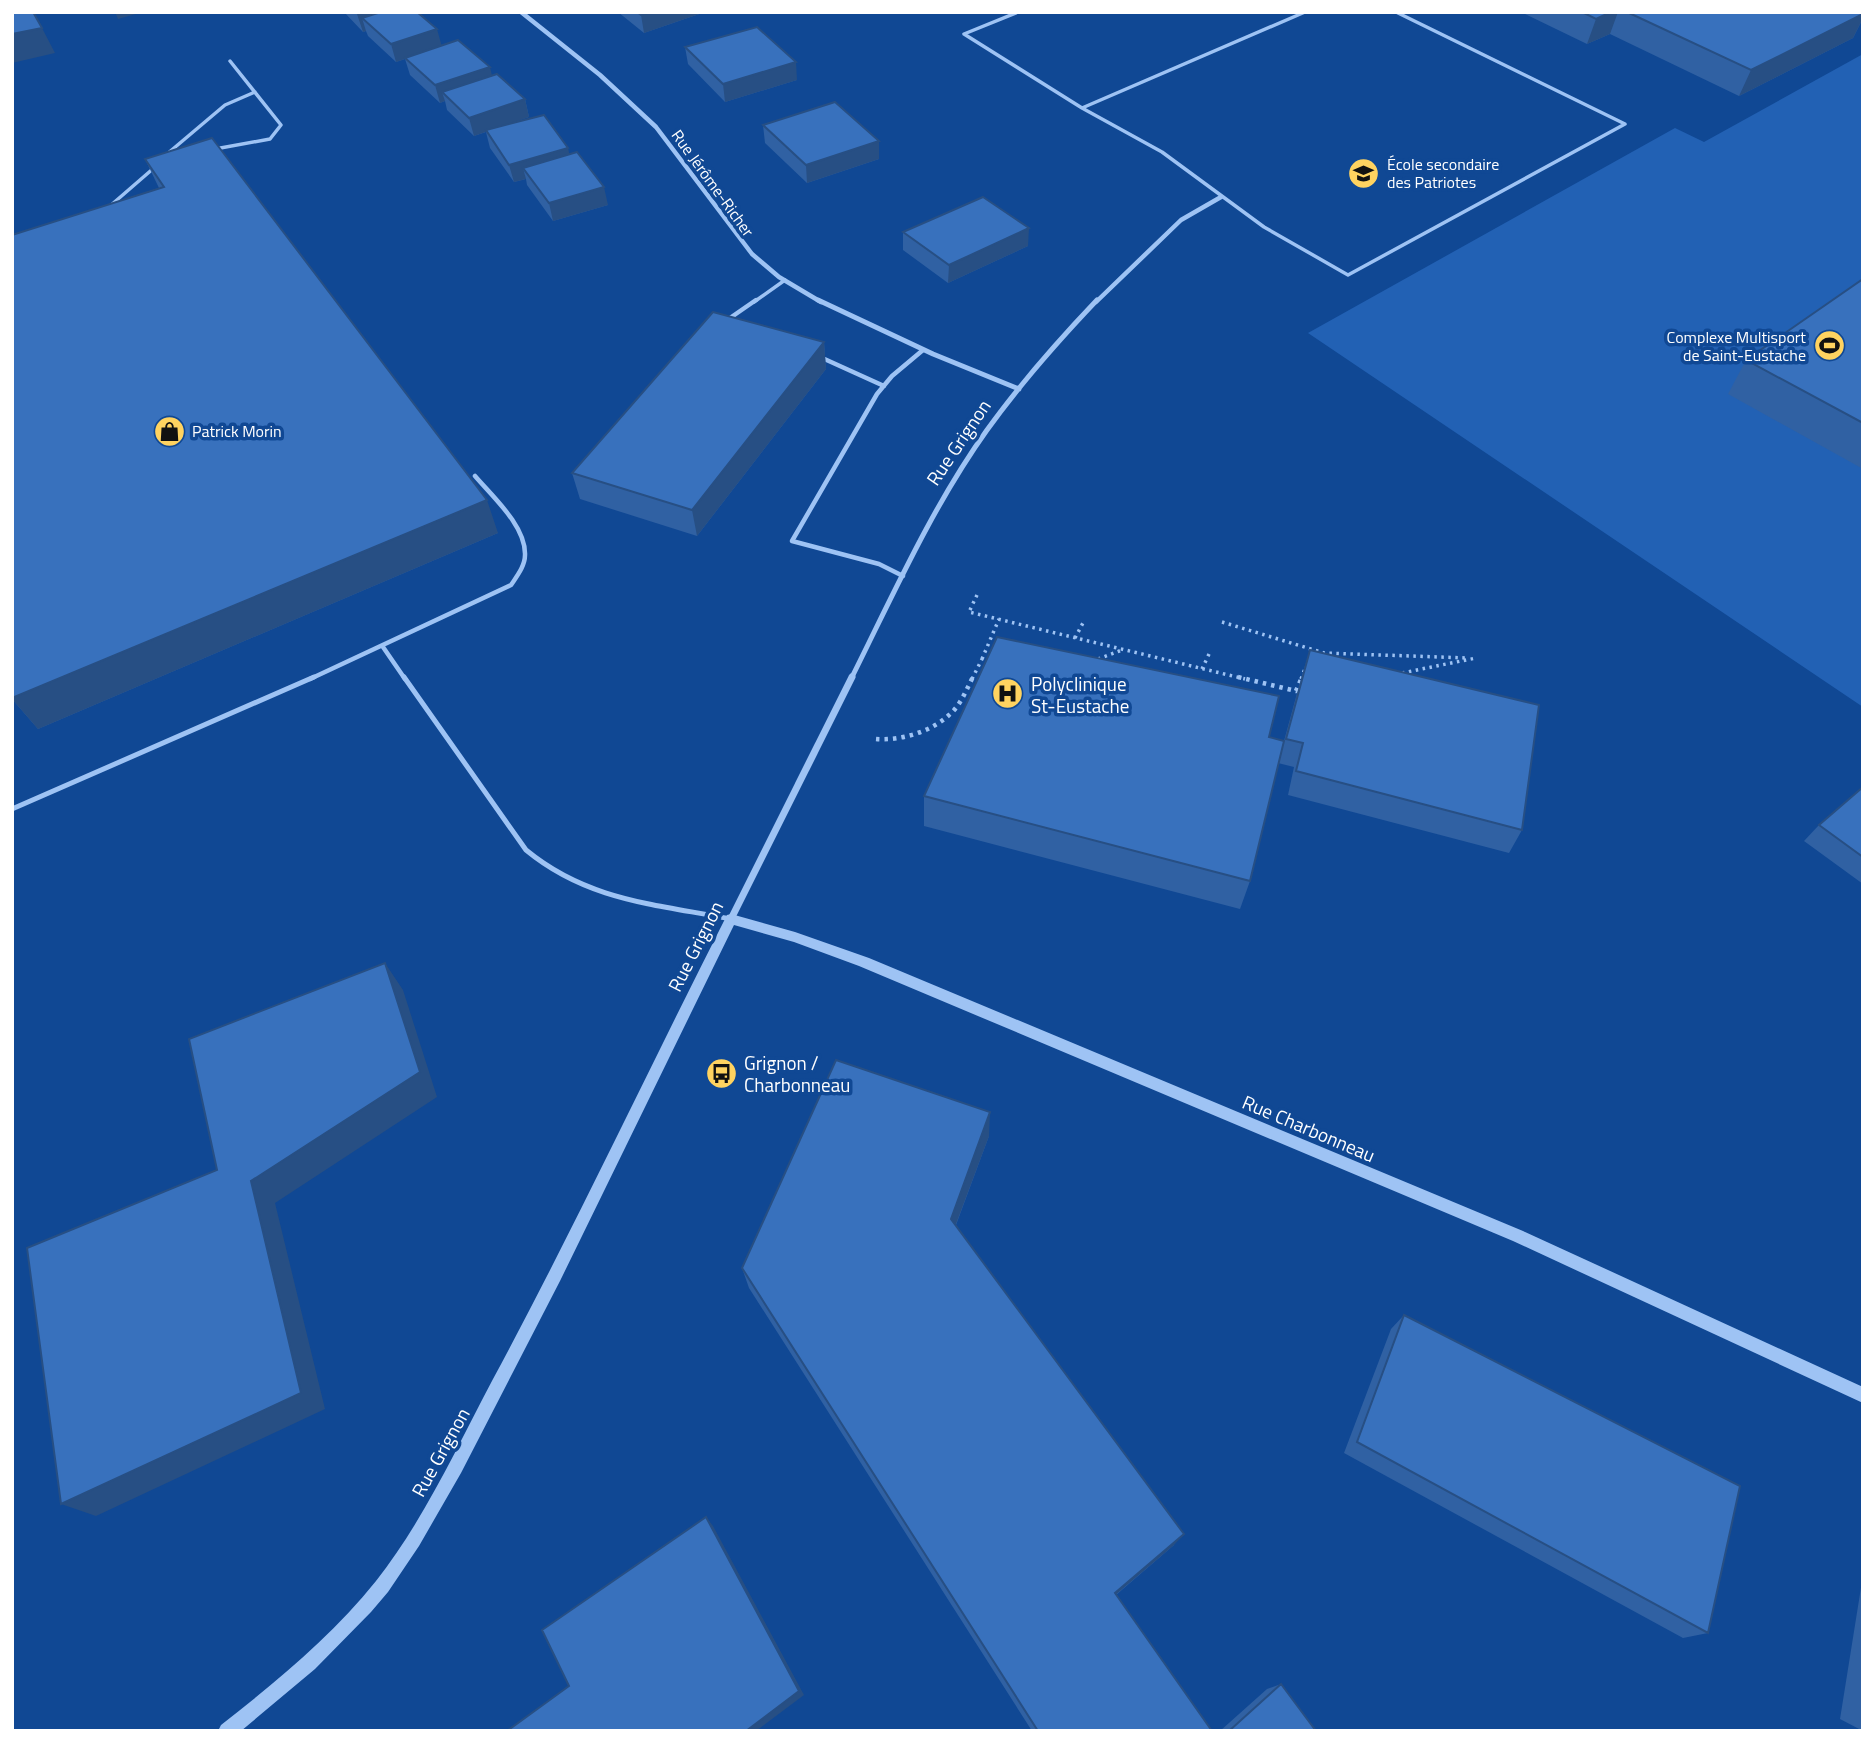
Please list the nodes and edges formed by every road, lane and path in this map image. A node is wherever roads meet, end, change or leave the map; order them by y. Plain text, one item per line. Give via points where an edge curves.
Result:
1 (521, 12) edge
2 (1018, 12) edge
3 (1305, 12) edge
4 (1396, 12) edge
5 (230, 61) dead end
6 (255, 92) junction
7 (1082, 108) junction
8 (212, 149) edge
9 (164, 164) edge
10 (153, 168) junction
11 (1221, 197) junction
12 (103, 212) edge
13 (1348, 275) joint
14 (785, 280) junction
15 (741, 323) edge
16 (923, 349) junction
17 (813, 354) edge
18 (884, 386) junction
19 (1019, 389) junction
20 (475, 476) dead end
21 (903, 576) junction
22 (977, 595) dead end
23 (999, 619) junction
24 (1084, 621) dead end
25 (1222, 622) dead end
26 (1075, 638) junction
27 (383, 647) junction
28 (1123, 650) junction
29 (1210, 652) dead end
30 (982, 659) junction
31 (1088, 660) edge
32 (1005, 662) edge
33 (1315, 668) edge
34 (1202, 669) junction
35 (1391, 673) edge
36 (876, 738) dead end
37 (12, 809) edge
38 (731, 919) junction
39 (1863, 1395) edge
40 (227, 1731) edge

1 - 14 street, Rue Jérôme-Richer via 635,106 672,145 735,236
2 - 7 lane via 964,34
3 - 7 lane
4 - 13 lane via 1625,124
5 - 6 lane
6 - 8 lane via 281,125 271,139
6 - 10 lane via 225,104
7 - 11 lane via 1162,152
9 - 10 lane
10 - 12 lane
11 - 13 lane
11 - 19 street, Rue Grignon via 1181,220 1152,244 1054,345
14 - 15 lane via 730,318
14 - 16 street, Rue Jérôme-Richer
16 - 18 lane
16 - 19 street, Rue Jérôme-Richer
17 - 18 lane
18 - 21 lane via 792,541 879,564
19 - 21 street, Rue Grignon via 967,460
20 - 27 lane via 522,539 526,552 522,567 511,584
21 - 38 street, Rue Grignon
22 - 23 path via 969,612
23 - 26 path
23 - 30 path
24 - 26 path
25 - 35 path via 1324,653 1476,658
26 - 28 path
27 - 37 lane
27 - 38 lane via 526,850 544,867 570,883 625,901
28 - 31 path
28 - 34 path
29 - 34 path
30 - 32 path
30 - 36 path via 948,717 897,741
33 - 34 path via 1305,666 1296,691
38 - 39 street, Rue Charbonneau via 864,962 1404,1188 1591,1268
38 - 40 street, Rue Grignon via 530,1329 402,1555 359,1613 312,1660

